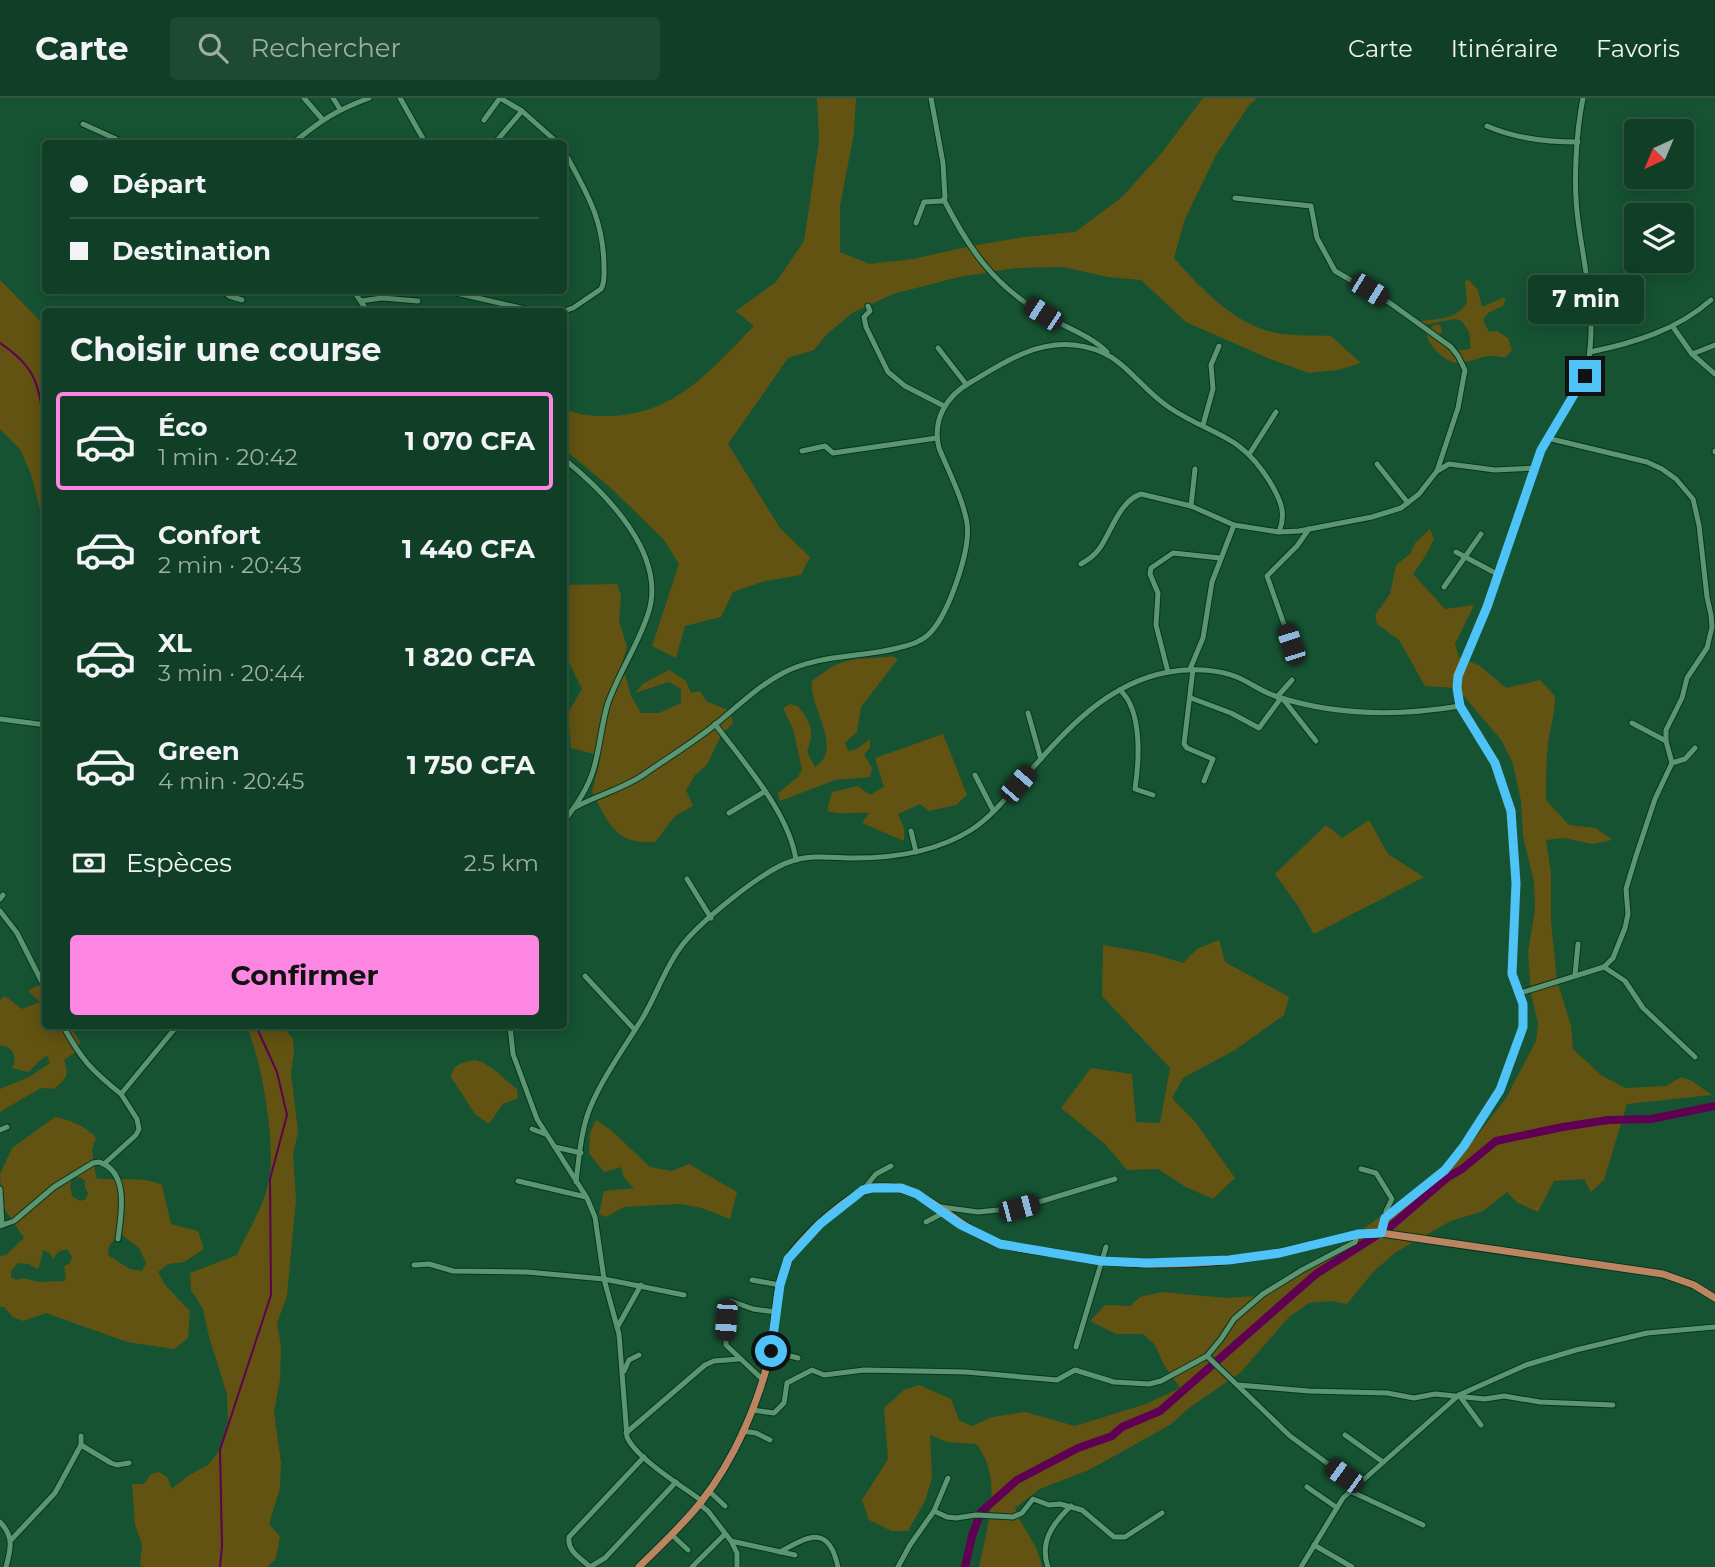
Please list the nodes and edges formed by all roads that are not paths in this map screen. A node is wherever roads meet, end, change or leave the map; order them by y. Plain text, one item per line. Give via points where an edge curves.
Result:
1 (304, 98) edge
2 (334, 98) edge
3 (369, 98) edge
4 (400, 98) edge
5 (500, 98) edge
6 (931, 98) edge
7 (1583, 98) edge
8 (340, 109) junction
9 (522, 111) junction
10 (323, 120) junction
11 (484, 120) dead end
12 (83, 124) dead end
13 (1487, 126) dead end
14 (117, 140) edge
15 (297, 140) edge
16 (424, 140) edge
17 (497, 140) edge
18 (555, 140) edge
19 (1578, 142) junction
20 (567, 157) edge
21 (1235, 198) dead end
22 (944, 200) junction
23 (916, 223) dead end
24 (227, 294) edge
25 (356, 294) edge
26 (460, 294) edge
27 (242, 300) dead end
28 (1590, 300) junction
29 (1711, 300) dead end
30 (361, 301) junction
31 (418, 302) dead end
32 (868, 306) dead end
33 (365, 308) edge
34 (521, 308) edge
35 (1545, 309) dead end
36 (567, 310) edge
37 (1673, 327) junction
38 (1715, 345) edge
39 (1219, 346) dead end
40 (938, 348) dead end
41 (1590, 352) junction
42 (1109, 354) junction
43 (1692, 354) junction
44 (1715, 374) edge
45 (966, 384) junction
46 (944, 406) junction
47 (1276, 412) dead end
48 (1203, 425) junction
49 (937, 438) junction
50 (1547, 439) junction
51 (802, 451) dead end
52 (1250, 453) junction
53 (567, 462) edge
54 (1377, 464) dead end
55 (1535, 468) junction
56 (1195, 469) dead end
57 (1437, 471) junction
58 (1408, 503) junction
59 (1191, 506) junction
60 (1234, 525) junction
61 (1309, 529) junction
62 (1282, 530) junction
63 (1481, 534) dead end
64 (1456, 552) dead end
65 (1466, 557) junction
66 (1220, 558) junction
67 (1081, 564) dead end
68 (1497, 575) junction
69 (1444, 587) dead end
70 (1712, 643) edge
71 (1291, 644) dead end
72 (1192, 669) junction
73 (1167, 672) junction
74 (1292, 680) dead end
75 (1120, 690) junction
76 (1191, 698) junction
77 (1280, 698) junction
78 (1460, 706) junction
79 (1028, 713) dead end
80 (0, 719) edge
81 (1632, 723) dead end
82 (42, 724) edge
83 (715, 724) junction
84 (1315, 741) dead end
85 (1666, 741) junction
86 (1695, 748) dead end
87 (1041, 758) junction
88 (1672, 763) junction
89 (975, 775) dead end
90 (1204, 781) dead end
91 (764, 792) junction
92 (1153, 795) dead end
93 (574, 808) junction
94 (993, 810) junction
95 (729, 813) dead end
96 (567, 817) edge
97 (911, 831) dead end
98 (916, 852) junction
99 (796, 860) junction
100 (687, 879) dead end
101 (0, 911) edge
102 (711, 918) junction
103 (1578, 944) dead end
104 (1604, 967) junction
105 (1575, 975) junction
106 (585, 976) dead end
107 (42, 982) edge
108 (1520, 993) junction
109 (65, 1029) edge
110 (175, 1029) edge
111 (510, 1029) edge
112 (635, 1030) junction
113 (1695, 1057) dead end
114 (121, 1094) junction
115 (7, 1127) dead end
116 (532, 1129) dead end
117 (0, 1130) edge
118 (545, 1134) junction
119 (555, 1147) junction
120 (581, 1153) junction
121 (104, 1164) junction
122 (891, 1166) dead end
123 (1361, 1169) dead end
124 (1115, 1179) dead end
125 (518, 1181) dead end
126 (576, 1182) junction
127 (0, 1189) edge
128 (863, 1190) junction
129 (587, 1198) junction
130 (938, 1207) junction
131 (945, 1212) junction
132 (1385, 1218) junction
133 (926, 1223) dead end
134 (1, 1226) edge
135 (1381, 1233) junction
136 (1358, 1234) junction
137 (118, 1239) dead end
138 (1105, 1247) dead end
139 (1101, 1261) junction
140 (414, 1265) dead end
141 (604, 1279) junction
142 (752, 1280) dead end
143 (641, 1285) junction
144 (780, 1285) junction
145 (684, 1295) dead end
146 (1715, 1298) edge
147 (776, 1312) junction
148 (618, 1326) junction
149 (1715, 1327) edge
150 (1076, 1348) dead end
151 (771, 1351) junction
152 (639, 1355) dead end
153 (1206, 1356) junction
154 (739, 1359) junction
155 (798, 1359) dead end
156 (623, 1374) junction
157 (763, 1380) junction
158 (1238, 1385) junction
159 (1459, 1395) junction
160 (1613, 1405) dead end
161 (752, 1410) junction
162 (1480, 1425) dead end
163 (742, 1431) junction
164 (626, 1433) junction
165 (1345, 1435) dead end
166 (81, 1436) dead end
167 (770, 1440) dead end
168 (81, 1445) junction
169 (644, 1457) junction
170 (1383, 1462) junction
171 (129, 1463) dead end
172 (948, 1478) dead end
173 (677, 1482) junction
174 (1357, 1485) junction
175 (1307, 1487) dead end
176 (709, 1491) junction
177 (1350, 1491) junction
178 (701, 1503) junction
179 (725, 1506) dead end
180 (1071, 1506) junction
181 (1336, 1507) junction
182 (934, 1511) junction
183 (1162, 1513) dead end
184 (0, 1522) edge
185 (1423, 1525) dead end
186 (671, 1534) junction
187 (725, 1534) junction
188 (11, 1540) junction
189 (731, 1541) junction
190 (1314, 1545) junction
191 (688, 1550) dead end
192 (780, 1552) junction
193 (795, 1555) dead end
194 (6, 1567) edge
195 (590, 1567) edge
196 (639, 1567) edge
197 (692, 1567) edge
198 (737, 1567) edge
199 (838, 1567) edge
200 (898, 1567) edge
201 (1047, 1567) edge
202 (1053, 1567) edge
203 (1301, 1567) edge
204 (1352, 1567) edge

1 - 10 street
2 - 8 street
3 - 8 street
4 - 16 street
5 - 9 street
5 - 11 street
6 - 22 street via 943,163
7 - 19 street
8 - 10 street
9 - 17 street
9 - 18 street
10 - 15 street
12 - 14 street
13 - 19 street via 1518,137
19 - 28 street via 1577,220
20 - 36 street via 602,232 604,275 601,289
21 - 57 street via 1311,206 1317,238 1335,271 1399,309 1458,356 1465,370 1463,388
22 - 23 street via 924,202
22 - 42 street via 965,240 998,281
24 - 27 street
25 - 30 street
26 - 34 street
28 - 35 street
28 - 41 street
29 - 37 street
30 - 31 street
30 - 33 street
32 - 46 street via 866,327 888,372
37 - 41 street
37 - 43 street
38 - 43 street
39 - 48 street via 1211,365 1213,388
40 - 45 street
41 - 50 street via 1582,383
42 - 45 street via 1076,345 1046,345
42 - 48 street via 1155,397
43 - 44 street
45 - 46 street
46 - 49 street
47 - 52 street
48 - 52 street
49 - 51 street via 833,453 825,446
49 - 83 street via 968,534 956,585 937,624 922,640 896,649 791,669 749,695
50 - 55 street
50 - 70 street via 1647,462 1686,488 1699,525
52 - 62 street via 1281,499
53 - 93 street via 605,496 638,543 653,580 649,612 612,691 593,771
54 - 58 street
55 - 57 street via 1495,470 1449,464
55 - 68 street
56 - 59 street
57 - 58 street
58 - 61 street via 1372,517
59 - 60 street
59 - 67 street via 1134,496 1093,557
60 - 62 street
60 - 66 street
61 - 62 street
61 - 71 street via 1267,576
63 - 65 street
64 - 65 street
65 - 68 street
65 - 69 street
66 - 72 street
66 - 73 street via 1172,553 1151,568 1158,593 1156,625
68 - 78 street via 1458,676
70 - 85 street via 1687,678
72 - 73 street
72 - 76 street
72 - 77 street via 1232,675
73 - 75 street
74 - 77 street
75 - 87 street via 1084,713
75 - 92 street via 1130,704 1137,736 1135,789
76 - 77 street via 1259,727
76 - 90 street via 1184,744 1213,759
77 - 78 street via 1370,713
77 - 84 street
78 - 108 street via 1495,763 1510,804 1516,883 1512,974
79 - 87 street
80 - 82 street
81 - 85 street
83 - 91 street
83 - 93 street via 644,775
85 - 88 street
86 - 88 street via 1685,759
87 - 94 street
88 - 104 street via 1631,872 1625,928 1613,958
89 - 94 street
91 - 95 street
91 - 99 street via 783,821
93 - 96 street
94 - 98 street via 971,830
97 - 98 street
98 - 99 street
99 - 102 street via 753,882
100 - 102 street
101 - 107 street
102 - 112 street via 680,948
103 - 105 street
104 - 105 street
104 - 113 street via 1625,981 1643,1008
105 - 108 street
106 - 112 street
108 - 132 street via 1523,1027 1500,1090 1445,1170
109 - 114 street via 81,1058
110 - 114 street
111 - 118 street via 513,1055
112 - 120 street via 590,1109
114 - 121 street via 139,1129
115 - 117 street
116 - 118 street
118 - 119 street
119 - 120 street
119 - 126 street
120 - 126 street
121 - 134 street via 93,1163 73,1175 14,1222
121 - 137 street via 121,1187
122 - 128 street via 876,1174
123 - 132 street via 1376,1173 1392,1199
124 - 130 street via 1019,1208 978,1212
125 - 129 street
126 - 129 street
127 - 134 street
128 - 130 main road via 901,1188
128 - 144 main road via 798,1246 788,1259
129 - 141 street via 595,1217
130 - 131 main road
131 - 133 street
131 - 139 main road via 1000,1244
132 - 135 street
135 - 136 main road
135 - 146 main road via 1663,1274
136 - 139 main road via 1229,1260
136 - 153 street via 1355,1242 1263,1294 1234,1319
138 - 139 street
139 - 150 street
140 - 141 street via 429,1264 453,1272
141 - 143 street
141 - 148 street
142 - 144 street
143 - 145 street
143 - 148 street
144 - 147 main road
147 - 151 main road
147 - 154 street via 753,1310 731,1301 725,1343
148 - 156 street
149 - 159 street via 1647,1333 1576,1350 1526,1365
151 - 155 street
151 - 157 main road
152 - 156 street via 629,1360
153 - 158 street
153 - 161 street via 1149,1384 1106,1381 1075,1370 1057,1380 966,1372 864,1370 824,1375 812,1370 787,1383 784,1403 774,1413
154 - 157 street
154 - 164 street via 714,1361 696,1371
156 - 164 street
157 - 161 main road
158 - 159 street via 1414,1398
158 - 174 street via 1290,1436
159 - 160 street
159 - 162 street
159 - 170 street
161 - 163 main road
163 - 167 street
163 - 176 main road
164 - 169 street via 632,1447
165 - 170 street
166 - 168 street
168 - 171 street via 111,1463
168 - 188 street via 55,1493
169 - 173 street
169 - 195 street via 569,1538 572,1552
170 - 174 street
172 - 182 street
173 - 178 street
173 - 195 street via 605,1558
174 - 177 street
175 - 181 street
176 - 178 main road
176 - 179 street
177 - 181 street
177 - 185 street
178 - 186 main road
178 - 187 street
180 - 182 street via 1033,1499 1013,1517 956,1518
180 - 183 street via 1114,1537 1125,1537
180 - 201 street via 1047,1537
181 - 190 street
182 - 200 street
184 - 188 street
186 - 191 street
186 - 196 main road
187 - 189 street
187 - 197 street
188 - 194 street
189 - 192 street
189 - 198 street
190 - 203 street
190 - 204 street
192 - 193 street
192 - 199 street via 806,1538 824,1539 831,1543
201 - 202 street

